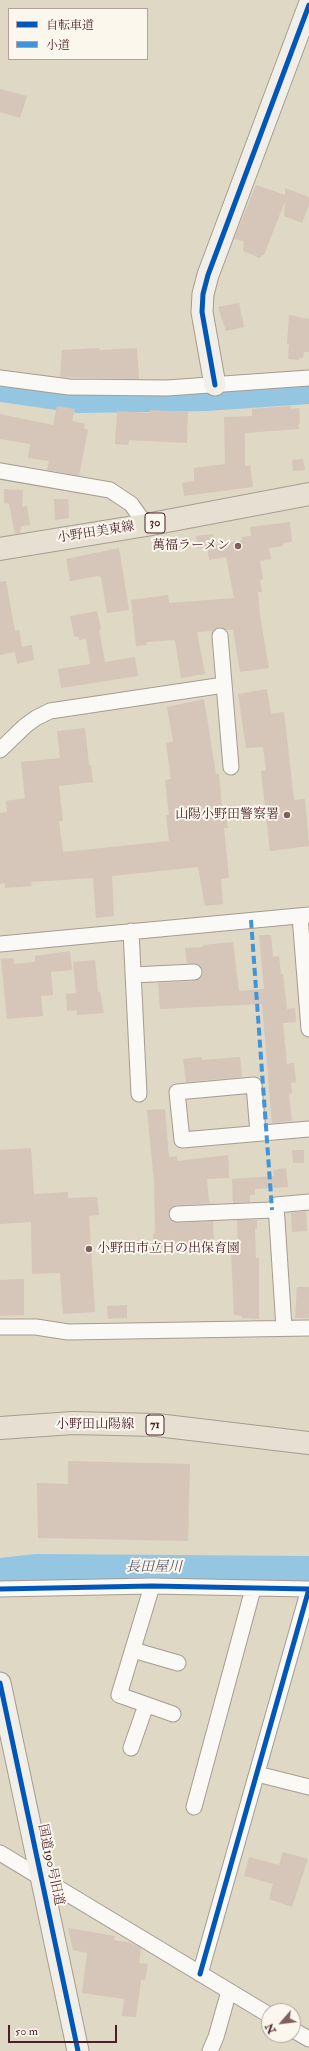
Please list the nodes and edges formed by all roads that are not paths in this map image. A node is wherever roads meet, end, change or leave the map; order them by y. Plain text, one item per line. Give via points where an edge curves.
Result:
1 (309, 5) edge
2 (0, 378) edge
3 (309, 378) edge
4 (215, 385) junction
5 (0, 471) edge
6 (309, 494) edge
7 (146, 525) junction
8 (0, 549) edge
9 (220, 636) dead end
10 (224, 685) junction
11 (0, 750) edge
12 (232, 767) dead end
13 (304, 915) edge
14 (131, 932) junction
15 (0, 944) edge
16 (194, 972) dead end
17 (133, 975) junction
18 (309, 1029) edge
19 (139, 1094) dead end
20 (309, 1129) edge
21 (258, 1133) junction
22 (309, 1202) edge
23 (276, 1205) junction
24 (177, 1214) dead end
25 (0, 1327) edge
26 (284, 1328) junction
27 (309, 1328) edge
28 (0, 1428) edge
29 (309, 1443) edge
30 (152, 1586) junction
31 (0, 1589) edge
32 (252, 1589) junction
33 (133, 1650) junction
34 (178, 1663) dead end
35 (0, 1683) edge
36 (146, 1704) junction
37 (173, 1714) dead end
38 (131, 1748) dead end
39 (257, 1774) junction
40 (309, 1787) edge
41 (194, 1808) dead end
42 (0, 1853) edge
43 (42, 1879) junction
44 (200, 1974) junction
45 (229, 1991) junction
46 (261, 2010) edge
47 (78, 2051) edge
48 (210, 2051) edge

1 - 4 street via 208,274 203,294 202,312
2 - 4 street via 69,388 167,388
3 - 4 street
5 - 7 street via 110,490 132,504
6 - 7 main road, 小野田美東線 / 30
7 - 8 main road, 小野田美東線 / 30
9 - 10 street
10 - 11 street via 50,711 25,726
10 - 12 street
13 - 14 street
13 - 18 street
14 - 15 street
14 - 17 street
16 - 17 street
17 - 19 street
20 - 21 street
21 - 21 street via 182,1140 178,1092 254,1086
22 - 23 street
23 - 24 street via 272,1210
23 - 26 street
25 - 26 street via 36,1327 68,1332
26 - 27 street
28 - 29 main road, 小野田山陽線 / 71 via 73,1423 157,1425
30 - 31 street
30 - 32 street
30 - 33 street
32 - 39 street via 309,1589
32 - 41 street
33 - 34 street
33 - 36 street via 119,1695
35 - 43 street, 国道190号旧道
36 - 37 street
36 - 38 street
39 - 40 street
39 - 44 street
42 - 43 street
43 - 44 street
43 - 47 street, 国道190号旧道
44 - 45 street
45 - 46 street
45 - 48 street

